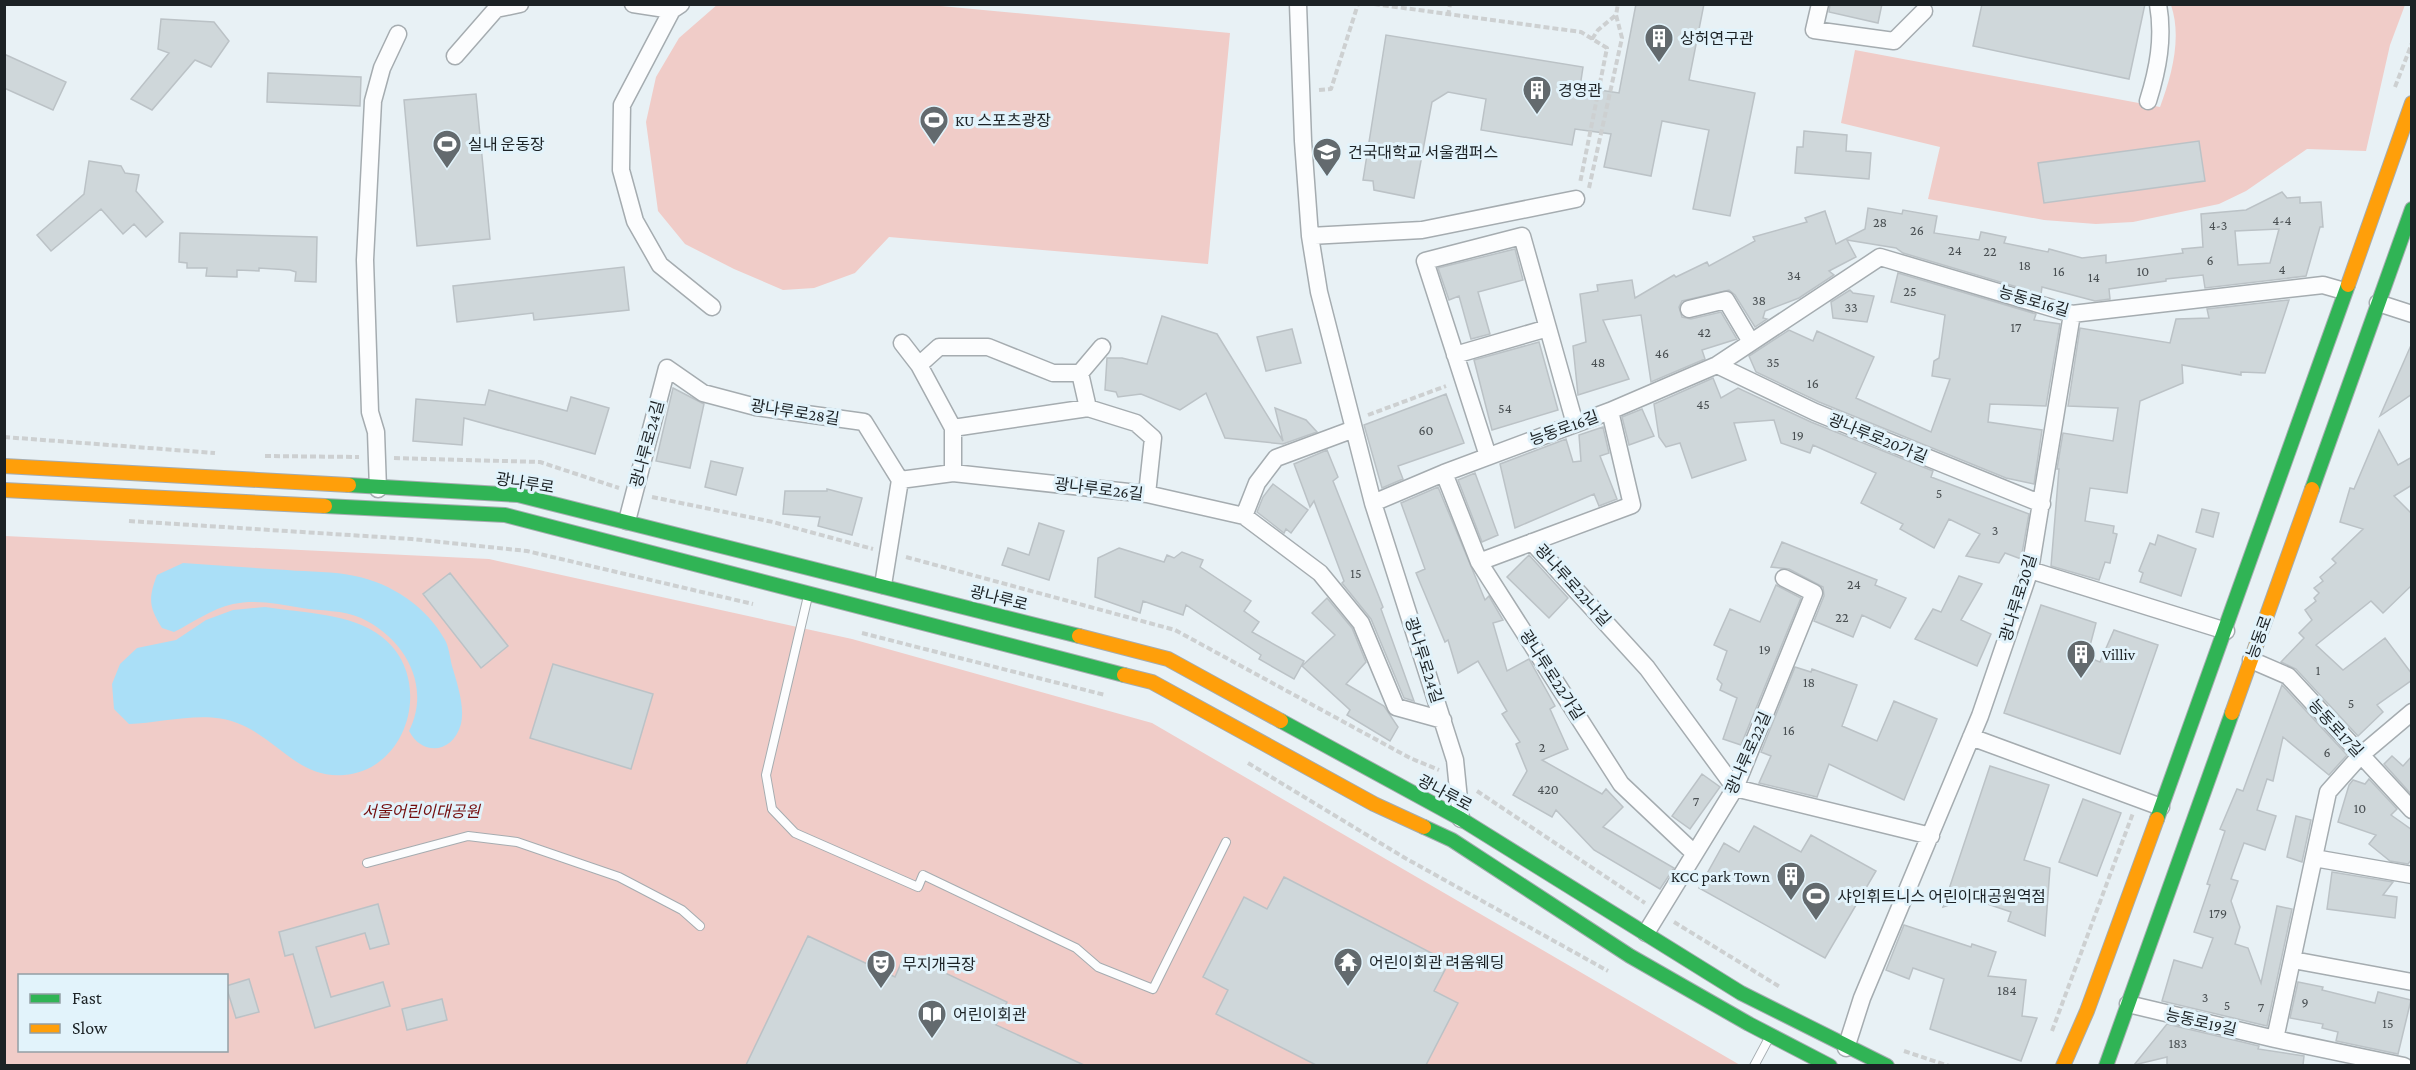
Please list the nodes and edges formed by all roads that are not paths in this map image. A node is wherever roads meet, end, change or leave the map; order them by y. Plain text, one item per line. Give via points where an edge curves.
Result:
1 (520, 4) edge
2 (633, 4) edge
3 (1298, 4) edge
4 (1820, 4) edge
5 (2158, 4) edge
6 (677, 7) edge
7 (1924, 11) dead end
8 (398, 34) dead end
9 (455, 56) dead end
10 (2148, 101) dead end
11 (2412, 103) edge
12 (1582, 196) road end
13 (2412, 209) edge
14 (1310, 236) junction
15 (2361, 297) junction
16 (712, 307) dead end
17 (1689, 309) dead end
18 (2072, 314) junction
19 (2412, 314) edge
20 (1548, 328) junction
21 (1751, 342) junction
22 (902, 344) dead end
23 (1102, 347) dead end
24 (1455, 355) junction
25 (919, 365) junction
26 (1717, 365) junction
27 (667, 368) joint
28 (1080, 373) junction
29 (1088, 408) junction
30 (1610, 411) junction
31 (1575, 424) junction
32 (1353, 425) junction
33 (953, 428) junction
34 (1488, 456) junction
35 (4, 466) edge
36 (953, 473) junction
37 (1444, 473) junction
38 (900, 480) junction
39 (378, 489) junction
40 (4, 490) edge
41 (1148, 494) junction
42 (1373, 503) junction
43 (2042, 504) junction
44 (379, 509) junction
45 (1244, 516) junction
46 (627, 521) junction
47 (1532, 542) junction
48 (1479, 562) junction
49 (815, 569) junction
50 (2030, 570) junction
51 (1784, 579) dead end
52 (883, 585) junction
53 (809, 592) junction
54 (2226, 631) junction
55 (2251, 660) junction
56 (2412, 712) edge
57 (1443, 720) junction
58 (1971, 737) junction
59 (2361, 755) junction
60 (1735, 788) junction
61 (2162, 807) junction
62 (2412, 810) edge
63 (1461, 819) junction
64 (1931, 837) junction
65 (1452, 840) junction
66 (1226, 842) dead end
67 (1694, 853) junction
68 (2314, 858) junction
69 (367, 863) dead end
70 (2412, 875) edge
71 (700, 926) dead end
72 (1646, 933) junction
73 (2293, 960) junction
74 (2412, 982) edge
75 (2128, 1004) junction
76 (1770, 1035) junction
77 (2275, 1039) junction
78 (1846, 1048) junction
79 (1754, 1065) edge
80 (1830, 1065) edge
81 (1887, 1065) edge
82 (2063, 1065) edge
83 (2106, 1065) edge
84 (2404, 1065) edge

1 - 9 street via 496,9
2 - 6 street
3 - 14 street, 광나루로24길
4 - 7 street via 1814,30 1894,41
5 - 10 street via 2160,54
6 - 16 street via 622,105 621,170 635,221 660,265
8 - 39 street via 382,68 373,101 366,249 370,412 376,432
11 - 15 main road, 능동로
12 - 14 street via 1422,230
13 - 15 main road, 능동로
14 - 32 street, 광나루로24길 via 1319,292
15 - 18 street, 능동로16길 via 2324,285
15 - 19 street, 능동로16길
15 - 54 main road, 능동로
15 - 55 main road, 능동로
17 - 21 street via 1726,300
18 - 21 street, 능동로16길 via 1880,256
18 - 43 street, 광나루로20길
20 - 24 street
20 - 24 street via 1522,236 1425,261
20 - 31 street
21 - 26 street, 능동로16길
22 - 25 street
23 - 28 street
24 - 34 street
25 - 28 street via 939,347 988,347 1053,373
25 - 33 street
26 - 30 street, 능동로16길
26 - 43 street, 광나루로20가길 via 1815,412
27 - 38 street, 광나루로28길 via 703,393 756,407 864,422
27 - 46 street, 광나루로24길
28 - 29 street
29 - 33 street
29 - 41 street via 1136,423 1153,438
30 - 31 street, 능동로16길
30 - 47 street, 광나루로22나길 via 1632,505
31 - 34 street, 능동로16길
32 - 42 street, 광나루로24길
32 - 45 street via 1276,458 1257,483
33 - 36 street
34 - 37 street, 능동로16길
35 - 39 main road, 광나루로
36 - 38 street, 광나루로26길
36 - 41 street, 광나루로26길
37 - 42 street, 능동로16길
37 - 48 street, 광나루로22가길
38 - 52 street
39 - 44 main road
39 - 46 main road, 광나루로 via 518,495
40 - 44 main road
41 - 45 street, 광나루로26길
42 - 57 street, 광나루로24길
43 - 50 street, 광나루로20길
44 - 53 main road via 505,515
45 - 57 street via 1320,573 1361,623 1396,707
46 - 49 main road, 광나루로
47 - 48 street
47 - 60 street, 광나루로22나길 via 1647,668
48 - 67 street, 광나루로22가길 via 1621,784
49 - 52 main road, 광나루로
49 - 53 lane
50 - 54 street, 능동로
50 - 58 street, 광나루로20길
51 - 60 street, 광나루로22길 via 1814,593
52 - 63 main road, 광나루로 via 1168,659
53 - 65 main road via 1152,681 1374,804
53 - 66 lane via 766,775 772,809 795,833 918,887 922,875 1076,948 1098,967 1153,989
54 - 61 main road, 능동로
55 - 59 street, 능동로17길 via 2288,676
55 - 75 main road, 능동로
56 - 59 street
57 - 63 street, 광나루로24길 via 1455,760
58 - 61 street
58 - 64 street, 광나루로20길
59 - 62 street, 능동로17길
59 - 68 street via 2328,792
60 - 64 street
60 - 67 street, 광나루로22길
61 - 82 main road, 능동로 via 2087,1011
63 - 65 main road
63 - 72 main road, 광나루로
64 - 78 street, 광나루로20길 via 1862,998
65 - 76 main road via 1630,956
67 - 72 street, 광나루로22길
68 - 70 street
68 - 73 street
69 - 71 lane via 468,836 517,842 620,877 682,910
72 - 78 main road, 광나루로 via 1741,993
73 - 74 street
73 - 77 street
75 - 77 street, 능동로19길
75 - 83 main road, 능동로
76 - 79 lane
76 - 80 main road
77 - 84 street, 능동로19길
78 - 81 main road, 광나루로

